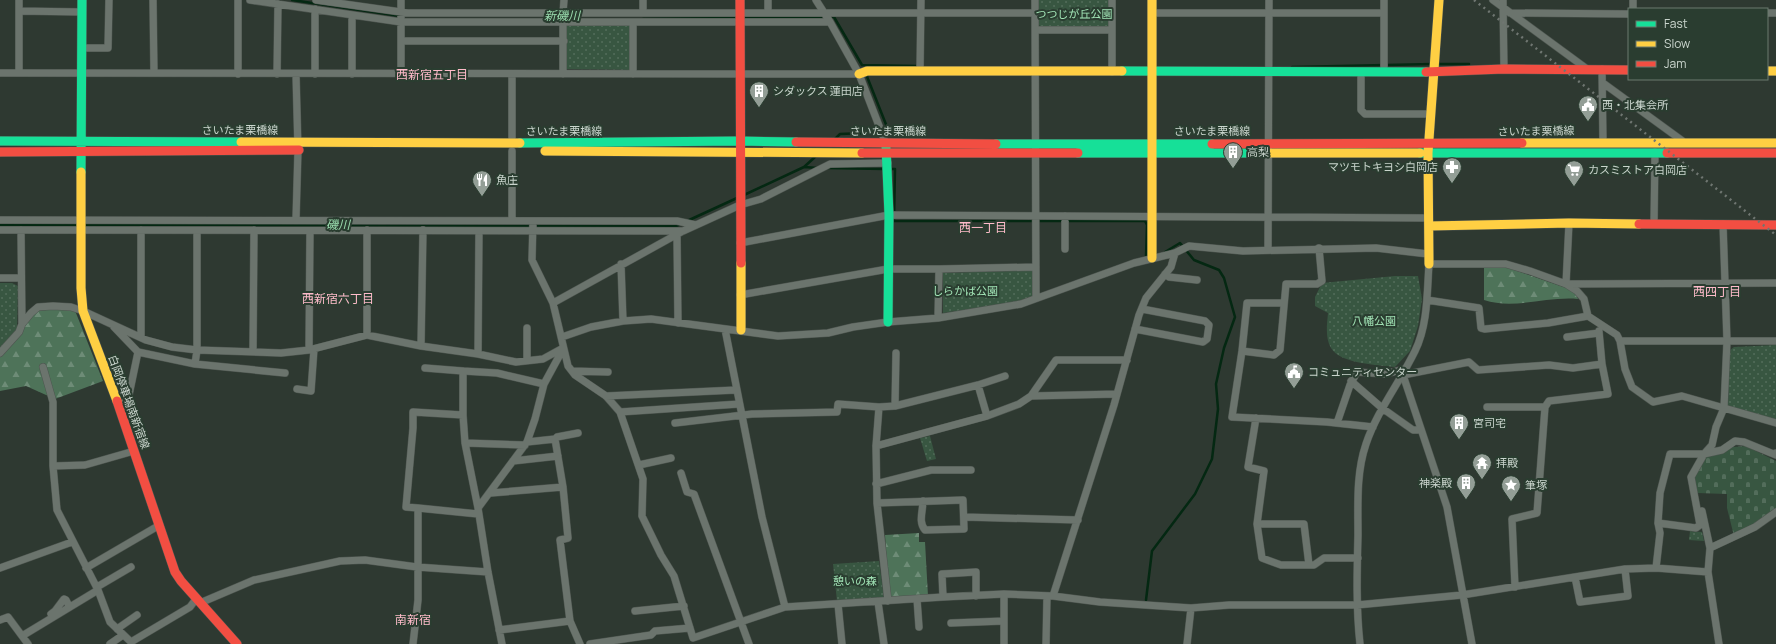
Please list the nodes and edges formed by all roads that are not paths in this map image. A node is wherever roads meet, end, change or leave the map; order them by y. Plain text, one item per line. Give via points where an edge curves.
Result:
1 (19, 0) edge
2 (82, 0) edge
3 (109, 0) edge
4 (153, 0) edge
5 (238, 0) edge
6 (250, 0) edge
7 (316, 0) edge
8 (401, 0) edge
9 (564, 0) edge
10 (643, 0) edge
11 (740, 0) edge
12 (768, 0) edge
13 (816, 0) edge
14 (920, 0) edge
15 (1035, 0) edge
16 (1112, 0) edge
17 (1152, 0) edge
18 (1269, 0) edge
19 (1384, 0) edge
20 (1439, 0) edge
21 (1493, 0) edge
22 (1503, 0) edge
23 (278, 4) junction
24 (1503, 8) junction
25 (315, 10) junction
26 (19, 11) junction
27 (82, 12) junction
28 (401, 12) junction
29 (920, 12) junction
30 (563, 13) junction
31 (643, 13) junction
32 (824, 13) junction
33 (1035, 13) junction
34 (1152, 13) junction
35 (1269, 13) junction
36 (1384, 13) junction
37 (1510, 13) junction
38 (768, 14) junction
39 (1628, 14) edge
40 (352, 15) junction
41 (740, 18) junction
42 (401, 22) junction
43 (563, 22) junction
44 (830, 22) junction
45 (633, 23) junction
46 (1036, 30) junction
47 (1112, 30) junction
48 (401, 41) junction
49 (564, 41) junction
50 (82, 48) junction
51 (1587, 69) junction
52 (1602, 69) junction
53 (1504, 70) junction
54 (1628, 70) edge
55 (920, 71) junction
56 (1036, 72) junction
57 (1112, 72) junction
58 (1152, 72) junction
59 (1268, 72) junction
60 (1361, 72) junction
61 (1384, 72) junction
62 (1433, 72) junction
63 (0, 73) edge
64 (19, 73) junction
65 (82, 73) junction
66 (154, 73) junction
67 (238, 74) junction
68 (277, 74) junction
69 (296, 74) junction
70 (315, 74) junction
71 (352, 74) junction
72 (401, 74) junction
73 (512, 74) junction
74 (563, 74) junction
75 (633, 74) junction
76 (740, 74) junction
77 (860, 74) junction
78 (1602, 83) junction
79 (1430, 114) junction
80 (0, 141) edge
81 (81, 141) junction
82 (740, 141) junction
83 (1602, 142) junction
84 (1684, 142) junction
85 (1036, 143) junction
86 (1152, 143) junction
87 (1776, 143) edge
88 (298, 146) junction
89 (512, 147) junction
90 (886, 148) junction
91 (1268, 148) junction
92 (1429, 148) junction
93 (0, 152) edge
94 (81, 152) junction
95 (1655, 152) junction
96 (740, 153) junction
97 (1036, 153) junction
98 (1152, 153) junction
99 (1776, 153) edge
100 (888, 163) junction
101 (740, 205) junction
102 (889, 215) junction
103 (1036, 216) junction
104 (1065, 216) junction
105 (1152, 217) junction
106 (1269, 217) junction
107 (296, 219) junction
108 (0, 220) edge
109 (82, 220) junction
110 (512, 220) junction
111 (533, 221) junction
112 (1429, 222) junction
113 (1569, 223) junction
114 (1654, 224) junction
115 (1723, 224) junction
116 (696, 225) junction
117 (1776, 225) edge
118 (0, 230) edge
119 (21, 230) junction
120 (82, 230) junction
121 (141, 230) junction
122 (254, 230) junction
123 (367, 230) junction
124 (422, 230) junction
125 (198, 231) junction
126 (310, 231) junction
127 (479, 231) junction
128 (532, 231) junction
129 (680, 234) junction
130 (740, 243) junction
131 (1319, 248) junction
132 (1065, 249) dead end
133 (1268, 250) junction
134 (1174, 253) junction
135 (1428, 254) junction
136 (1152, 256) junction
137 (621, 264) junction
138 (1429, 264) junction
139 (1036, 268) junction
140 (888, 269) junction
141 (939, 269) junction
142 (1165, 274) junction
143 (0, 278) edge
144 (21, 278) junction
145 (1197, 280) dead end
146 (1725, 282) junction
147 (1776, 283) edge
148 (1566, 284) junction
149 (740, 295) junction
150 (1036, 298) junction
151 (1426, 300) junction
152 (1284, 302) junction
153 (553, 303) junction
154 (1142, 309) junction
155 (83, 311) junction
156 (1588, 316) junction
157 (938, 318) junction
158 (623, 321) junction
159 (888, 322) junction
160 (678, 323) junction
161 (22, 324) junction
162 (112, 325) junction
163 (527, 328) dead end
164 (725, 329) junction
165 (1135, 329) junction
166 (741, 330) junction
167 (367, 335) junction
168 (141, 336) junction
169 (562, 337) junction
170 (1567, 337) dead end
171 (1620, 340) junction
172 (1727, 341) junction
173 (1776, 341) edge
174 (421, 346) junction
175 (563, 348) junction
176 (311, 349) junction
177 (197, 350) junction
178 (253, 351) junction
179 (1242, 351) junction
180 (138, 352) junction
181 (0, 353) edge
182 (896, 353) dead end
183 (478, 354) junction
184 (527, 360) junction
185 (1127, 360) junction
186 (195, 364) junction
187 (1602, 364) junction
188 (43, 367) dead end
189 (425, 368) dead end
190 (463, 370) junction
191 (572, 371) junction
192 (608, 372) dead end
193 (1404, 372) junction
194 (285, 373) dead end
195 (1005, 376) dead end
196 (1351, 381) junction
197 (544, 384) junction
198 (978, 385) junction
199 (297, 389) dead end
200 (736, 390) junction
201 (1117, 394) junction
202 (606, 396) junction
203 (1031, 396) junction
204 (739, 404) junction
205 (895, 406) junction
206 (879, 407) junction
207 (1487, 407) dead end
208 (1545, 407) junction
209 (1382, 408) junction
210 (1724, 408) junction
211 (121, 410) junction
212 (620, 412) junction
213 (462, 415) junction
214 (742, 416) junction
215 (987, 416) junction
216 (1256, 418) junction
217 (675, 423) dead end
218 (1337, 423) junction
219 (1776, 423) edge
220 (1373, 427) junction
221 (1421, 430) junction
222 (578, 433) dead end
223 (555, 439) junction
224 (465, 443) junction
225 (526, 443) junction
226 (876, 446) junction
227 (134, 451) junction
228 (1776, 453) edge
229 (1704, 454) junction
230 (558, 456) junction
231 (671, 458) dead end
232 (514, 462) junction
233 (639, 465) junction
234 (53, 466) junction
235 (970, 470) dead end
236 (681, 473) dead end
237 (876, 484) junction
238 (563, 486) junction
239 (491, 493) junction
240 (1698, 493) dead end
241 (923, 501) junction
242 (877, 504) junction
243 (418, 508) junction
244 (478, 511) junction
245 (1776, 512) edge
246 (964, 517) junction
247 (1078, 520) junction
248 (1658, 523) junction
249 (1257, 524) junction
250 (158, 526) junction
251 (72, 542) junction
252 (1710, 548) junction
253 (1358, 558) junction
254 (1309, 565) junction
255 (131, 567) dead end
256 (417, 567) junction
257 (0, 568) edge
258 (86, 568) junction
259 (1625, 568) junction
260 (1656, 568) junction
261 (488, 572) junction
262 (1708, 572) junction
263 (1575, 577) junction
264 (1515, 587) junction
265 (97, 589) junction
266 (1004, 594) junction
267 (1462, 595) junction
268 (976, 596) junction
269 (1050, 596) junction
270 (943, 597) junction
271 (917, 599) junction
272 (198, 601) junction
273 (888, 601) junction
274 (878, 602) junction
275 (838, 604) junction
276 (1357, 605) junction
277 (684, 606) junction
278 (785, 607) junction
279 (1191, 608) junction
280 (635, 611) dead end
281 (137, 615) dead end
282 (0, 620) edge
283 (570, 620) junction
284 (1004, 621) junction
285 (740, 622) junction
286 (952, 623) dead end
287 (919, 627) dead end
288 (690, 628) junction
289 (117, 629) junction
290 (499, 630) junction
291 (21, 634) junction
292 (123, 635) junction
293 (695, 641) edge
294 (131, 643) edge
295 (28, 644) edge
296 (110, 644) edge
297 (237, 644) edge
298 (413, 644) edge
299 (502, 644) edge
300 (580, 644) edge
301 (590, 644) edge
302 (749, 644) edge
303 (842, 644) edge
304 (884, 644) edge
305 (1004, 644) edge
306 (1046, 644) edge
307 (1186, 644) edge
308 (1360, 644) edge
309 (1472, 644) edge
310 (1719, 644) edge

1 - 26 street
2 - 27 main road, 白岡停車場南新宿線
3 - 50 street via 108,48
4 - 66 street
5 - 67 street
6 - 23 street
7 - 28 street
8 - 28 street
9 - 30 street
10 - 31 street
11 - 41 main road
12 - 38 street
13 - 32 street
14 - 29 street
15 - 33 street
16 - 47 street
17 - 34 main road
18 - 35 street
19 - 36 street
20 - 62 main road
21 - 24 street
22 - 24 street
23 - 25 street
23 - 68 street
24 - 37 street
24 - 53 street
25 - 40 street
25 - 70 street
26 - 27 street
26 - 64 street
27 - 50 main road, 白岡停車場南新宿線
28 - 30 street
28 - 42 street
29 - 32 street
29 - 33 street
29 - 55 street
30 - 31 street
31 - 41 street
32 - 38 street
32 - 44 street
33 - 46 street
34 - 35 street
34 - 58 main road
35 - 36 street
35 - 59 street
36 - 61 street
37 - 39 street
37 - 51 street
38 - 41 street
40 - 42 street
40 - 71 street
41 - 44 street
41 - 45 street
41 - 76 main road
42 - 43 street
42 - 48 street
43 - 45 street
43 - 49 street
44 - 77 street
45 - 75 street
46 - 47 street
46 - 56 street
47 - 57 street
48 - 49 street
48 - 72 street
49 - 74 street
50 - 65 main road, 白岡停車場南新宿線
51 - 52 main road
51 - 53 main road
52 - 54 main road
52 - 78 street
53 - 62 main road
55 - 56 main road
55 - 77 main road via 867,71
56 - 57 main road
56 - 85 street
57 - 58 main road
58 - 59 main road
58 - 86 main road
59 - 60 main road
59 - 91 street
60 - 61 main road
60 - 79 street via 1361,110 1365,114
61 - 62 main road
62 - 79 main road
63 - 64 street
64 - 65 street
65 - 66 street
65 - 81 main road, 白岡停車場南新宿線
66 - 67 street
67 - 68 street
68 - 69 street
69 - 70 street
69 - 88 street
70 - 71 street
71 - 72 street
72 - 73 street
73 - 74 street
73 - 89 street
74 - 75 street
75 - 76 street
76 - 77 street
76 - 82 main road
77 - 90 street
78 - 83 street
78 - 84 street
79 - 92 main road
80 - 81 main road, さいたま栗橋線
81 - 88 main road, さいたま栗橋線
81 - 94 main road, 白岡停車場南新宿線
82 - 89 main road, さいたま栗橋線
82 - 90 main road, さいたま栗橋線
82 - 96 main road
83 - 84 main road, さいたま栗橋線
83 - 92 main road, さいたま栗橋線
84 - 87 main road, さいたま栗橋線
85 - 86 main road, さいたま栗橋線
85 - 90 main road, さいたま栗橋線
85 - 97 street
86 - 91 main road, さいたま栗橋線
86 - 98 main road
88 - 89 main road, さいたま栗橋線
88 - 94 main road, さいたま栗橋線
88 - 107 street
89 - 96 main road, さいたま栗橋線
89 - 110 street
90 - 96 main road, さいたま栗橋線
90 - 97 main road, さいたま栗橋線
90 - 100 main road
91 - 92 main road, さいたま栗橋線
91 - 98 main road, さいたま栗橋線
91 - 106 street
92 - 95 main road, さいたま栗橋線
92 - 112 main road
93 - 94 main road, さいたま栗橋線
94 - 109 main road, 白岡停車場南新宿線
95 - 99 main road, さいたま栗橋線
95 - 114 street
96 - 101 main road
97 - 98 main road, さいたま栗橋線
97 - 103 street
98 - 105 main road
100 - 101 street via 830,164 762,199
100 - 102 main road
101 - 116 street
101 - 130 main road
102 - 103 street
102 - 130 street
102 - 140 main road
103 - 104 street
103 - 139 street
104 - 105 street
104 - 132 street
105 - 106 street
105 - 136 main road
106 - 112 street
106 - 133 street
107 - 109 street
107 - 110 street
108 - 109 street
109 - 120 main road, 白岡停車場南新宿線
110 - 111 street
111 - 116 street via 677,220
111 - 128 street
112 - 113 main road
112 - 135 main road
113 - 114 main road
113 - 148 street
114 - 115 main road
115 - 117 main road
115 - 146 street
116 - 129 street
118 - 119 street
119 - 120 street
119 - 144 street
120 - 121 street
120 - 155 main road, 白岡停車場南新宿線
121 - 125 street
121 - 168 street
122 - 125 street
122 - 126 street
122 - 178 street
123 - 124 street
123 - 126 street
123 - 167 street
124 - 127 street
124 - 174 street
125 - 177 street
126 - 176 street
127 - 128 street
127 - 183 street
128 - 129 street
128 - 153 street via 532,260
129 - 137 street
129 - 160 street
130 - 149 main road
131 - 133 street
131 - 135 street via 1376,248
131 - 152 street via 1322,281 1317,284 1286,284
133 - 134 street via 1243,251 1188,246
134 - 136 street
134 - 142 street via 1171,267
135 - 138 main road
136 - 150 street
137 - 153 street
137 - 158 street
138 - 148 street via 1506,264
138 - 151 street
139 - 141 street
139 - 150 street
140 - 141 street
140 - 149 street
140 - 159 main road
141 - 157 street
142 - 145 street via 1169,277
142 - 154 street via 1146,298
143 - 144 street
144 - 161 street
146 - 147 street
146 - 148 street
146 - 172 street
148 - 156 street via 1584,299
149 - 166 main road
150 - 157 street via 1021,304
151 - 156 street via 1480,308 1481,328 1485,330
151 - 193 street via 1424,323 1416,350
152 - 179 street via 1248,303
152 - 179 street via 1280,350 1274,355
153 - 169 street
154 - 165 street
154 - 165 street via 1205,320 1209,325 1207,339 1203,342
155 - 161 street via 71,307 38,307
155 - 162 street
155 - 211 main road, 白岡停車場南新宿線
156 - 171 street via 1617,335
157 - 159 street
158 - 160 street via 651,319
158 - 169 street via 591,327
159 - 166 street via 821,334 778,336
160 - 164 street
161 - 181 street via 19,332
162 - 168 street
162 - 180 street
163 - 184 street
164 - 166 street
164 - 200 street
165 - 185 street
167 - 174 street
167 - 176 street
168 - 177 street via 146,340 172,347
169 - 175 street
170 - 187 street via 1599,332
171 - 172 street
171 - 210 street via 1625,369 1632,387 1653,402 1682,396
172 - 173 street
172 - 210 street
174 - 183 street
175 - 184 street via 543,359
175 - 191 street
175 - 197 street
176 - 178 street via 281,353
176 - 199 street via 311,390
177 - 178 street
177 - 186 street
179 - 216 street via 1232,417
180 - 186 street
180 - 211 street via 129,395
182 - 205 street
183 - 184 street via 516,362
185 - 201 street
185 - 203 street via 1056,360
186 - 194 street
187 - 193 street via 1573,368 1549,365 1478,370 1469,362
187 - 208 street via 1608,394 1549,401
188 - 234 street via 53,402
189 - 190 street
190 - 197 street via 497,373
190 - 213 street
191 - 192 street
191 - 202 street via 575,376
193 - 196 street via 1356,372
193 - 209 street
193 - 221 street
195 - 198 street
196 - 209 street
196 - 218 street
197 - 225 street
198 - 205 street
198 - 215 street
200 - 202 street
200 - 204 street
201 - 203 street
201 - 247 street
202 - 212 street
203 - 215 street via 1019,404
204 - 212 street
204 - 214 street
205 - 206 street
206 - 214 street via 838,404 837,412
206 - 226 street
207 - 208 street
208 - 264 street via 1537,513 1512,519
209 - 220 street
209 - 221 street via 1413,430
210 - 219 street
210 - 229 street via 1712,445
211 - 227 main road, 白岡停車場南新宿線
212 - 233 street
213 - 224 street
213 - 243 street via 413,412 406,507
214 - 217 street
214 - 278 street via 762,518
215 - 226 street
216 - 218 street
216 - 249 street via 1248,467 1264,471
218 - 220 street
220 - 253 street via 1360,474
221 - 267 street via 1447,506
222 - 223 street
223 - 225 street
223 - 230 street
224 - 225 street
224 - 244 street
225 - 232 street
226 - 237 street
227 - 234 street via 85,465
227 - 250 main road, 白岡停車場南新宿線
228 - 229 street via 1735,441 1722,450
229 - 248 street via 1670,454 1660,493
229 - 248 street via 1691,476 1700,525 1696,528
230 - 232 street
230 - 238 street
231 - 233 street
232 - 239 street
233 - 277 street via 643,479 642,516 674,576
234 - 251 street via 57,510
235 - 237 street via 931,470
236 - 285 street via 687,492 694,494
237 - 242 street
238 - 239 street
238 - 283 street via 568,538 560,540
239 - 244 street
240 - 252 street
241 - 242 street
241 - 246 street via 963,500
241 - 246 street via 921,518 925,530 964,529
242 - 273 street
243 - 244 street
243 - 256 street
244 - 261 street
245 - 252 street via 1749,530
246 - 247 street
247 - 269 street
248 - 260 street via 1660,533
249 - 254 street via 1262,558 1281,564
249 - 254 street via 1304,524
250 - 258 street
250 - 272 main road, 白岡停車場南新宿線 via 175,572
251 - 257 street
251 - 258 street
252 - 262 street
253 - 254 street via 1324,558 1314,565
253 - 276 street
255 - 265 street
256 - 261 street
256 - 272 street via 365,560 340,560 254,580
256 - 298 street via 418,600
258 - 265 street
259 - 260 street
259 - 263 street
259 - 263 street via 1628,596 1580,602
260 - 262 street
261 - 290 street
262 - 310 street
263 - 264 street
264 - 267 street
265 - 289 street via 110,622
265 - 291 street
266 - 268 street
266 - 269 street
266 - 284 street
267 - 276 street
267 - 309 street
268 - 270 street
268 - 270 street via 976,572 942,574
269 - 279 street
269 - 306 street
270 - 271 street
271 - 273 street
271 - 287 street
272 - 294 street
272 - 297 main road, 白岡停車場南新宿線
273 - 274 street
274 - 275 street
274 - 304 street
275 - 278 street
275 - 303 street
276 - 279 street via 1229,605
276 - 308 street
277 - 280 street
277 - 288 street
278 - 285 street
279 - 307 street
281 - 289 street
282 - 291 street via 8,617
283 - 290 street
283 - 300 street
284 - 286 street
284 - 305 street
285 - 293 street
285 - 302 street
288 - 293 street
288 - 301 street via 655,631 651,634
289 - 292 street
290 - 299 street
291 - 295 street
292 - 294 street
292 - 296 street

